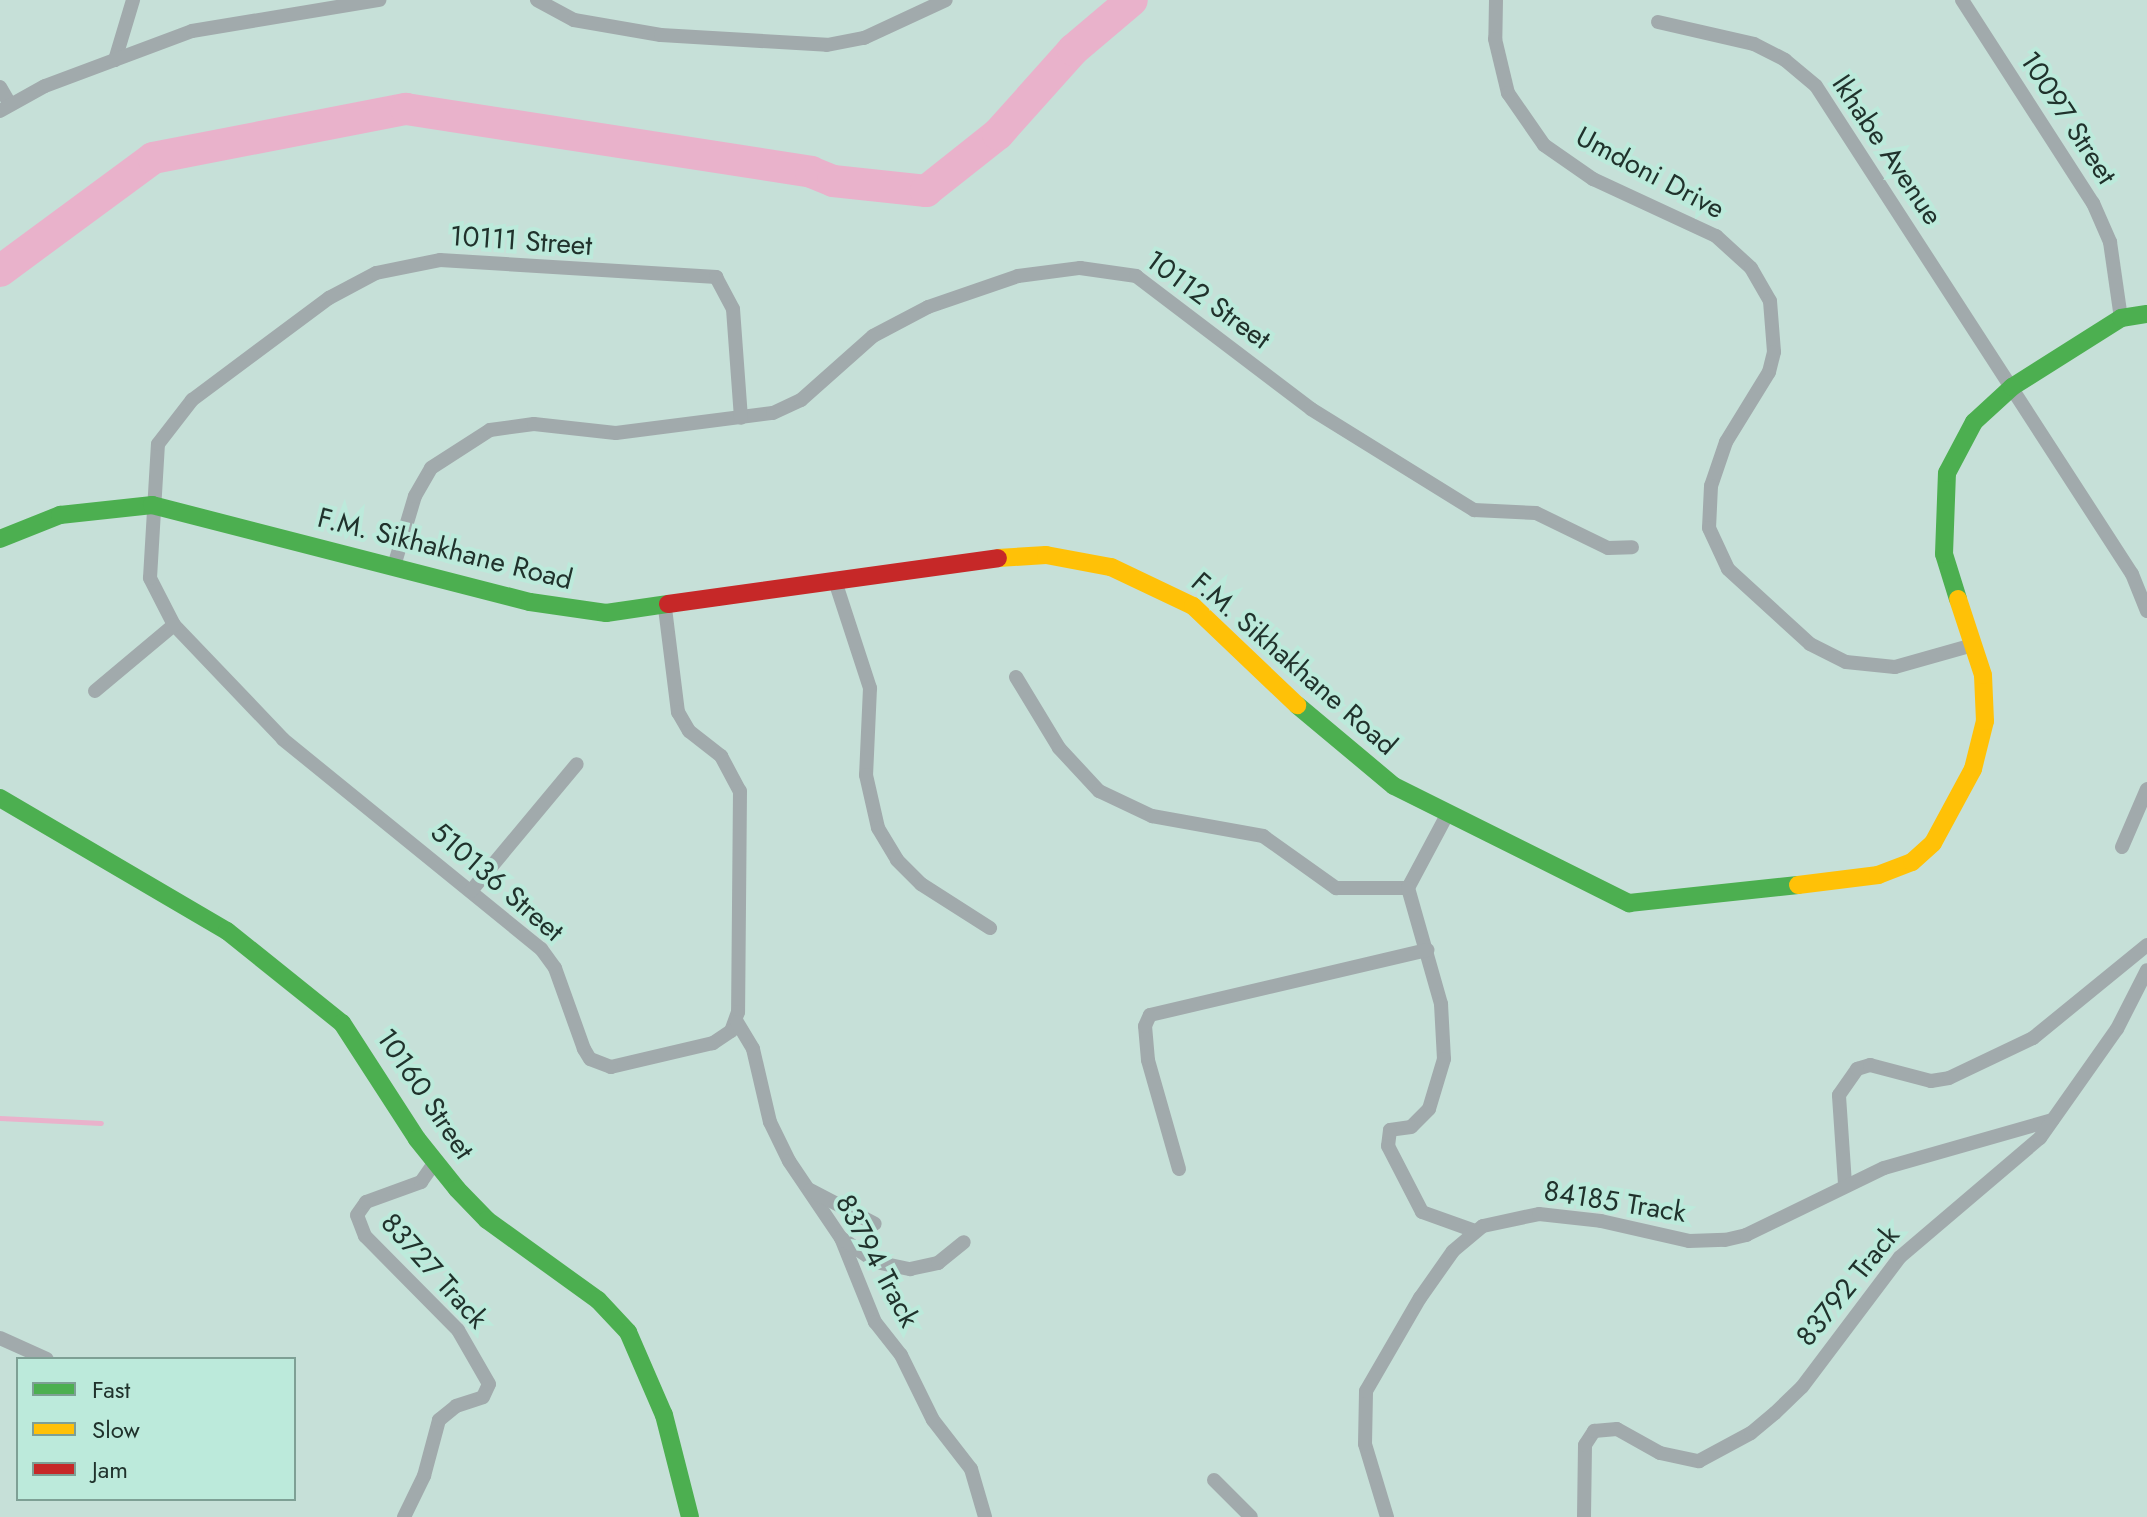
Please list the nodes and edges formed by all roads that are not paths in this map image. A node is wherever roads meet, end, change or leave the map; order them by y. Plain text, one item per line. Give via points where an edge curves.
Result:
1 (133, 0) edge
2 (379, 0) edge
3 (537, 0) edge
4 (946, 0) edge
5 (1496, 0) edge
6 (1962, 0) edge
7 (306, 5) edge
8 (1658, 22) dead end
9 (115, 60) junction
10 (0, 87) edge
11 (5, 108) edge
12 (2147, 314) edge
13 (2121, 318) junction
14 (2012, 387) junction
15 (741, 418) junction
16 (152, 505) junction
17 (0, 539) edge
18 (1632, 547) dead end
19 (394, 566) junction
20 (835, 581) junction
21 (665, 608) junction
22 (2147, 611) edge
23 (174, 625) junction
24 (1973, 645) junction
25 (1016, 677) dead end
26 (95, 691) dead end
27 (577, 764) dead end
28 (2147, 789) edge
29 (0, 798) edge
30 (1447, 815) junction
31 (2122, 847) dead end
32 (1408, 888) junction
33 (471, 891) junction
34 (990, 928) dead end
35 (2147, 945) edge
36 (1427, 950) junction
37 (2147, 970) edge
38 (737, 1022) junction
39 (2052, 1120) junction
40 (435, 1162) junction
41 (1179, 1169) dead end
42 (1845, 1184) junction
43 (806, 1187) junction
44 (875, 1224) dead end
45 (1475, 1231) junction
46 (841, 1238) junction
47 (964, 1242) dead end
48 (0, 1338) edge
49 (43, 1357) edge
50 (1214, 1480) dead end
51 (404, 1517) edge
52 (690, 1517) edge
53 (985, 1517) edge
54 (1251, 1517) edge
55 (1387, 1517) edge
56 (1584, 1517) edge

1 - 9 street
2 - 7 street
3 - 4 street via 574,20 661,35 827,45 864,38
5 - 24 street, Umdoni Drive via 1495,39 1508,93 1544,145 1593,179 1716,236 1751,268 1770,301 1774,352 1769,372 1726,442 1711,486 1709,528 1728,569 1810,644 1846,662 1895,667
6 - 13 street, 10097 Street via 2093,203 2110,242
7 - 9 street via 192,31
8 - 14 street, Ikhabe Avenue via 1754,44 1785,60 1816,86
9 - 11 street
10 - 11 street
12 - 13 street, F.M. Sikhakhane Road
13 - 14 street, F.M. Sikhakhane Road
14 - 22 street, Ikhabe Avenue via 2132,574
14 - 24 street, F.M. Sikhakhane Road via 1982,413 1963,440 1947,473 1942,504 1944,554
15 - 16 street, 10111 Street via 733,309 716,277 440,260 352,283 192,400 158,444
15 - 18 street, 10112 Street via 773,413 801,400 863,343 928,307 1018,276 1080,268 1123,270 1176,303 1311,409 1474,510 1536,513 1608,548
15 - 19 street, 10112 Street via 601,434 534,424 490,430 448,453 424,478
16 - 17 street, F.M. Sikhakhane Road via 60,515
16 - 19 street, F.M. Sikhakhane Road
16 - 23 street, 510136 Street via 150,578
19 - 21 street, F.M. Sikhakhane Road via 566,610
20 - 21 street, F.M. Sikhakhane Road
20 - 30 street, F.M. Sikhakhane Road via 1009,556 1046,555 1111,567 1193,606 1340,745 1394,786
20 - 34 street via 870,688 866,775 878,828 897,860 921,884
21 - 38 street via 678,712 689,731 721,756 740,791
23 - 26 street
23 - 33 street, 510136 Street via 283,739
24 - 30 street, F.M. Sikhakhane Road via 1986,699 1973,769 1933,843 1912,862 1878,875 1637,905
25 - 32 street via 1059,748 1099,791 1152,816 1263,836 1347,891
27 - 33 street
28 - 31 street
29 - 40 street, 10160 Street via 227,931 305,989 356,1041
30 - 32 street
32 - 36 street
33 - 38 street, 510136 Street via 550,960 584,1049 600,1065 627,1064 713,1043
35 - 42 street via 2033,1038 1949,1078 1931,1081 1870,1065 1857,1069 1839,1095
36 - 41 street via 1150,1015 1145,1026 1148,1060
36 - 45 street via 1442,1015 1442,1079 1423,1117 1411,1127 1390,1130 1388,1146 1422,1212
37 - 39 street, 83792 Track via 2111,1038
38 - 43 street, 83794 Track via 753,1049 770,1122
39 - 42 street, 84185 Track
39 - 56 street, 83792 Track via 2027,1150 1900,1257 1802,1387 1751,1433 1712,1457 1689,1461 1660,1453 1617,1429 1594,1431 1585,1445
40 - 51 street, 83727 Track via 414,1187 372,1199 357,1215 365,1236 458,1330 489,1384 483,1397 456,1406 439,1420 424,1476
40 - 52 street, 10160 Street via 487,1220 598,1300 628,1332 664,1415
42 - 45 street, 84185 Track via 1746,1235 1707,1242 1539,1214 1497,1219
43 - 44 street
43 - 46 street, 83794 Track
45 - 55 street via 1420,1298 1366,1391 1365,1444
46 - 47 street via 876,1262 910,1269 938,1263
46 - 53 street, 83794 Track via 875,1322 901,1355 933,1420 971,1469
48 - 49 street
50 - 54 street

